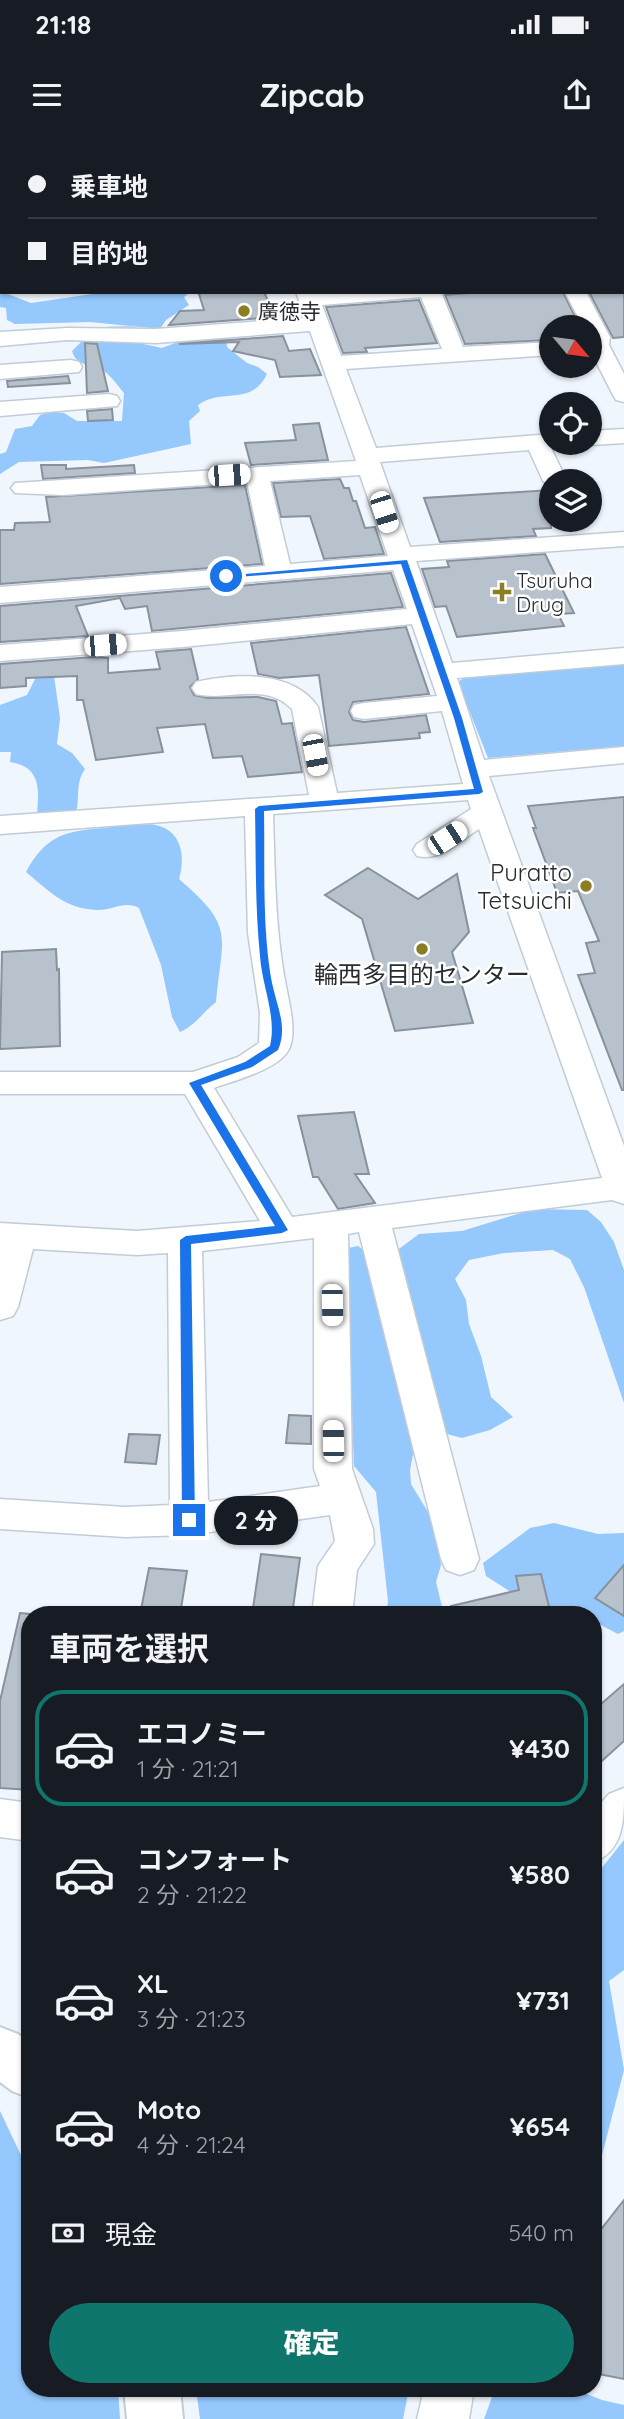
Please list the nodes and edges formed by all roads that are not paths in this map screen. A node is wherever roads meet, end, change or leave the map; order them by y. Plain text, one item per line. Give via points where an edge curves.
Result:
1 (362, 294) edge
2 (430, 294) edge
3 (576, 294) edge
4 (307, 296) edge
5 (587, 315) edge
6 (317, 324) junction
7 (0, 338) edge
8 (624, 343) edge
9 (602, 344) edge
10 (539, 349) edge
11 (455, 354) junction
12 (602, 358) edge
13 (332, 363) junction
14 (71, 367) dead end
15 (0, 372) edge
16 (624, 395) edge
17 (108, 401) dead end
18 (0, 409) edge
19 (624, 436) edge
20 (602, 437) edge
21 (539, 443) edge
22 (368, 462) junction
23 (257, 474) junction
24 (23, 488) dead end
25 (578, 532) edge
26 (624, 539) edge
27 (583, 542) junction
28 (402, 559) junction
29 (279, 572) junction
30 (0, 595) edge
31 (422, 615) junction
32 (0, 653) edge
33 (624, 656) edge
34 (441, 672) junction
35 (205, 688) dead end
36 (452, 702) junction
37 (364, 711) dead end
38 (624, 755) edge
39 (479, 791) junction
40 (324, 804) junction
41 (259, 809) junction
42 (0, 825) edge
43 (427, 850) dead end
44 (0, 1083) edge
45 (195, 1083) junction
46 (623, 1189) edge
47 (373, 1219) junction
48 (331, 1223) junction
49 (282, 1230) junction
50 (9, 1236) edge
51 (186, 1240) junction
52 (0, 1307) edge
53 (341, 1498) junction
54 (0, 1514) edge
55 (189, 1520) junction
56 (460, 1559) dead end
57 (333, 1606) edge
58 (624, 1807) edge
59 (0, 1818) edge
60 (21, 1821) edge
61 (602, 1833) edge
62 (0, 2051) edge
63 (21, 2067) edge
64 (153, 2397) edge
65 (447, 2397) edge
66 (155, 2419) edge
67 (443, 2419) edge

1 - 4 street
2 - 11 street
3 - 5 street
4 - 6 street
6 - 7 street via 156,336
6 - 13 street
8 - 9 street
10 - 11 street
11 - 13 street
12 - 16 street
13 - 22 street
14 - 15 street
17 - 18 street
19 - 20 street
21 - 22 street
22 - 23 street
22 - 28 street
23 - 24 street
23 - 29 street
25 - 27 street
26 - 27 street
27 - 28 street
28 - 29 street
28 - 31 street
29 - 30 street
31 - 32 street
31 - 34 street
33 - 34 street
34 - 36 street
35 - 40 street via 264,686 299,697 305,707
36 - 37 street
36 - 39 street
38 - 39 street
39 - 40 street
39 - 43 street
39 - 46 street
40 - 41 street
41 - 42 street
41 - 45 street via 262,931 267,981 279,1030 274,1048 249,1065
44 - 45 street
45 - 49 street
46 - 47 street
47 - 48 street
47 - 56 street
48 - 49 street
48 - 53 street via 333,1469
49 - 51 street
50 - 51 street via 137,1243
50 - 52 street
51 - 55 street
53 - 55 street
53 - 57 street via 355,1544 338,1566
54 - 55 street via 125,1522
58 - 61 street
59 - 60 street
62 - 63 main road
64 - 66 main road
65 - 67 street

